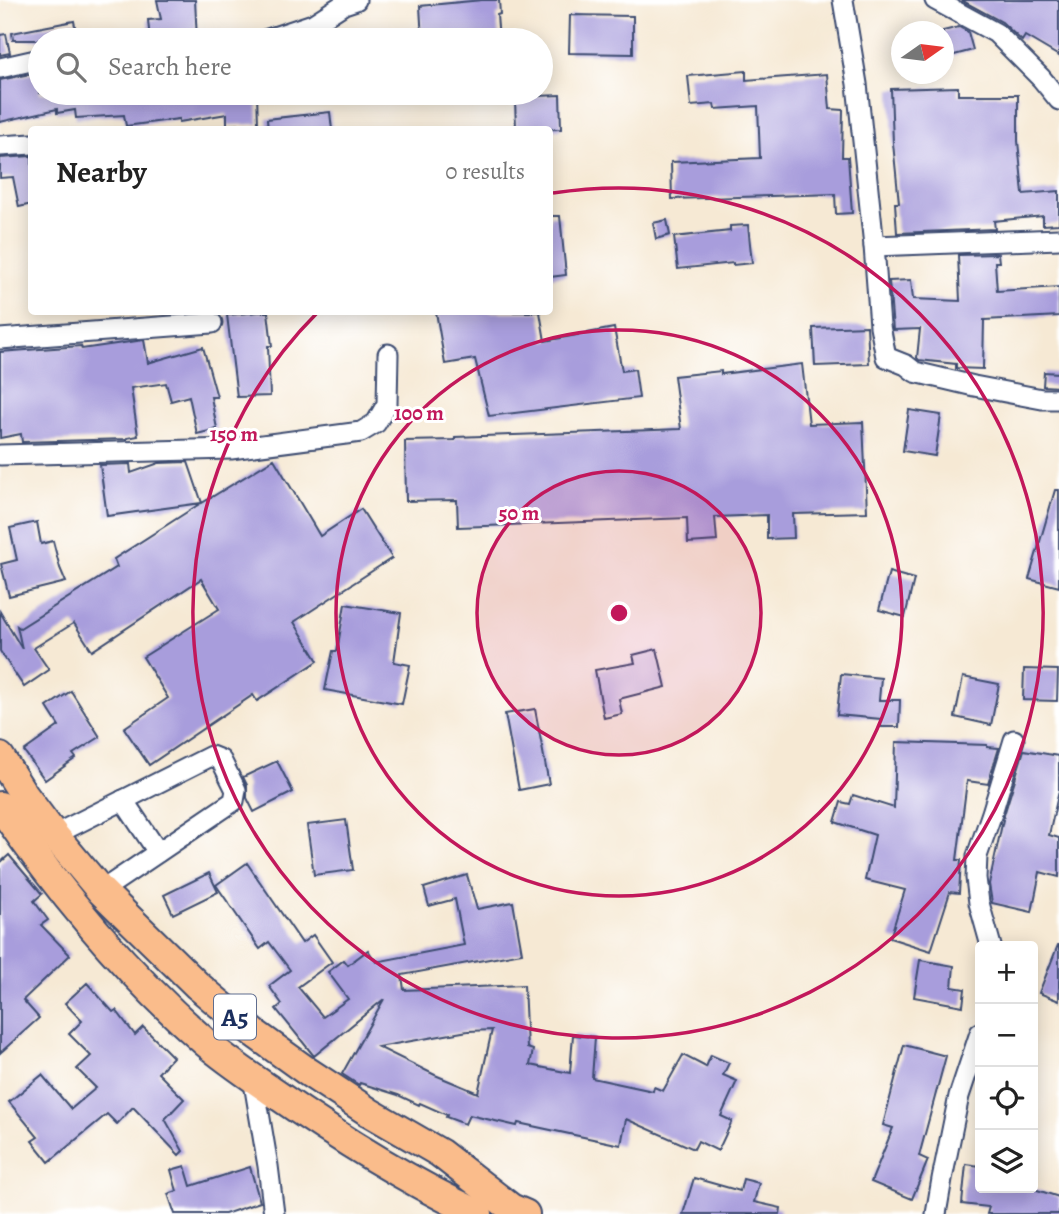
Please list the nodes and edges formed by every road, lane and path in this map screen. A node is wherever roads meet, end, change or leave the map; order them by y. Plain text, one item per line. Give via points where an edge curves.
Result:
1 (356, 0) edge
2 (843, 0) edge
3 (935, 0) edge
4 (304, 28) edge
5 (28, 62) edge
6 (0, 68) edge
7 (1059, 100) edge
8 (28, 144) edge
9 (0, 146) edge
10 (1059, 239) edge
11 (874, 246) junction
12 (212, 323) dead end
13 (0, 339) edge
14 (387, 354) dead end
15 (1059, 399) edge
16 (0, 455) edge
17 (1014, 740) dead end
18 (0, 757) edge
19 (123, 800) junction
20 (0, 806) edge
21 (54, 835) junction
22 (158, 852) junction
23 (101, 891) junction
24 (990, 941) edge
25 (975, 1048) edge
26 (253, 1077) junction
27 (274, 1214) edge
28 (478, 1214) edge
29 (525, 1214) edge
30 (936, 1214) edge

1 - 4 street
2 - 11 street
3 - 7 street via 996,33
5 - 6 street
8 - 9 street
10 - 11 street
11 - 15 street via 886,357 915,372
12 - 13 street
14 - 16 street via 387,404 376,423 361,432 230,449
17 - 24 street via 977,856 975,878
18 - 21 highway, A5
19 - 21 street
19 - 22 street
19 - 22 street via 211,756 221,760 236,790 234,801
20 - 26 highway, A5 via 66,897 115,953 206,1043
21 - 23 highway, A5
22 - 23 street
23 - 29 highway, A5 via 197,985 254,1033 369,1112 440,1153
25 - 30 street via 959,1096
26 - 27 street
26 - 28 highway, A5 via 376,1160

